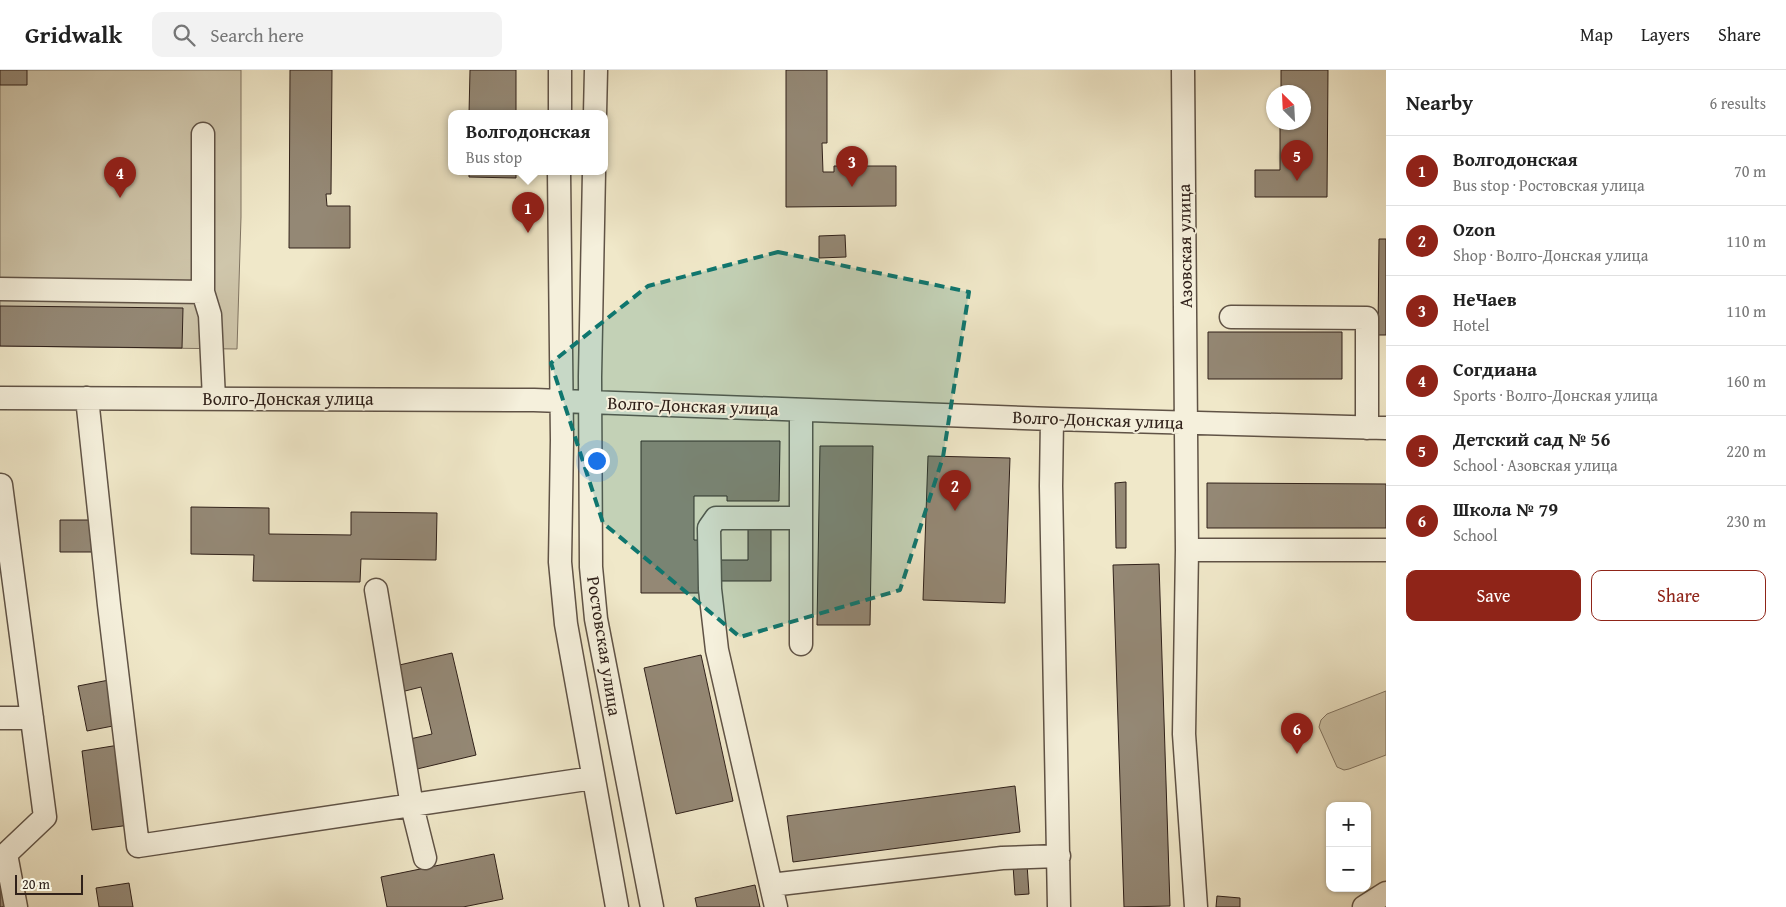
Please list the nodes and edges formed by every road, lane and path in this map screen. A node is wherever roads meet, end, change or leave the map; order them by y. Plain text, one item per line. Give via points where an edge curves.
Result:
1 (560, 70) edge
2 (596, 70) edge
3 (1183, 70) edge
4 (560, 110) edge
5 (595, 110) edge
6 (203, 134) dead end
7 (559, 175) edge
8 (594, 175) edge
9 (0, 289) edge
10 (204, 292) junction
11 (1231, 316) dead end
12 (0, 398) edge
13 (87, 398) junction
14 (214, 399) junction
15 (561, 401) junction
16 (591, 402) junction
17 (801, 410) junction
18 (1052, 419) junction
19 (1187, 423) junction
20 (1376, 428) edge
21 (1, 485) edge
22 (801, 518) junction
23 (1187, 550) junction
24 (1386, 550) edge
25 (7, 572) edge
26 (376, 590) dead end
27 (801, 644) dead end
28 (0, 718) edge
29 (32, 718) junction
30 (592, 778) junction
31 (412, 806) junction
32 (3, 854) edge
33 (1059, 856) junction
34 (425, 858) dead end
35 (771, 884) junction
36 (1386, 893) edge
37 (16, 907) edge
38 (616, 907) edge
39 (652, 907) edge
40 (776, 907) edge
41 (1059, 907) edge
42 (1196, 907) edge
43 (1364, 907) edge

1 - 4 street
2 - 5 street
3 - 19 street, Азовская улица
6 - 10 street
7 - 15 street, Ростовская улица
8 - 16 street, Ростовская улица
9 - 10 street
10 - 14 street via 210,315
11 - 20 street via 1367,318
12 - 13 street, Волго-Донская улица
13 - 14 street, Волго-Донская улица
13 - 31 street via 138,846
14 - 15 street, Волго-Донская улица
15 - 16 street, Волго-Донская улица
15 - 30 street, Ростовская улица via 560,562 566,624
16 - 17 street, Волго-Донская улица
16 - 39 street, Ростовская улица via 592,567 596,619
17 - 18 street, Волго-Донская улица
17 - 22 street
18 - 19 street, Волго-Донская улица
18 - 33 street
19 - 20 street, Волго-Донская улица
19 - 23 street, Азовская улица
21 - 25 street
22 - 27 street
22 - 35 street via 716,518 709,528 710,588 717,650
23 - 24 street
23 - 42 street, Азовская улица via 1184,734
25 - 29 street
26 - 31 street
28 - 29 street
29 - 32 street via 45,817
30 - 31 street
30 - 38 street, Ростовская улица
31 - 34 street
32 - 37 street
33 - 35 street via 1002,858
33 - 41 street
35 - 40 street
36 - 43 street

